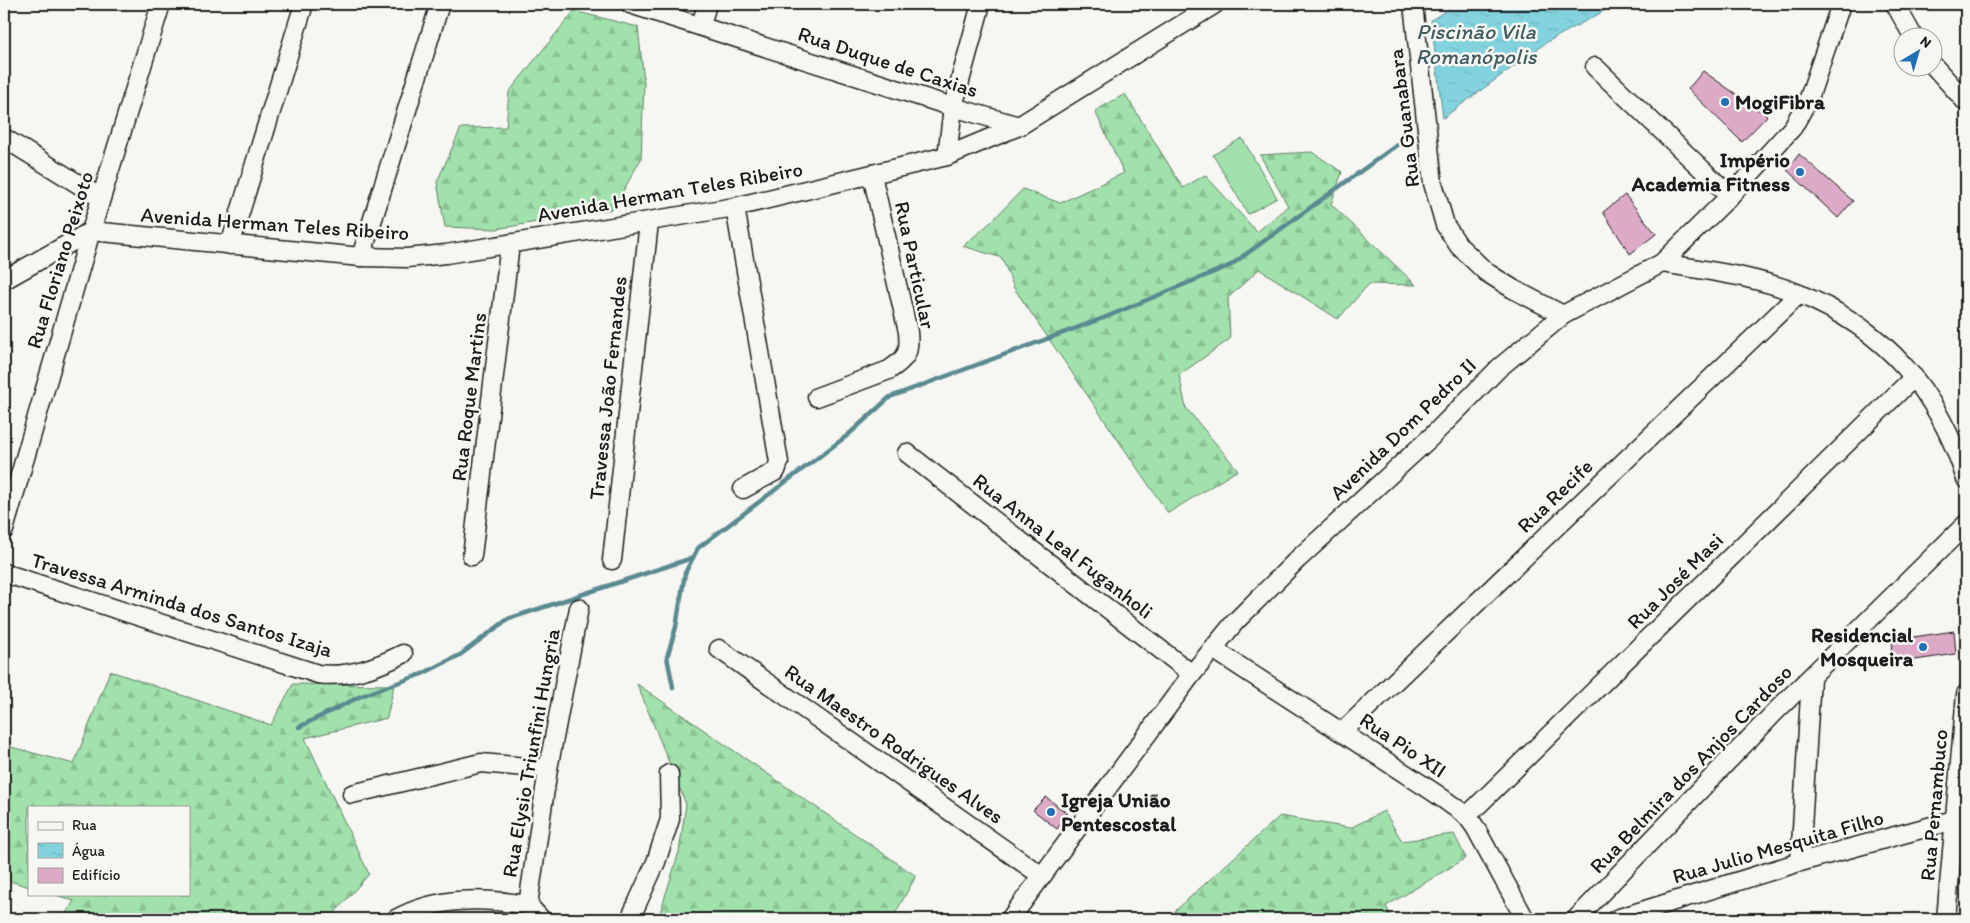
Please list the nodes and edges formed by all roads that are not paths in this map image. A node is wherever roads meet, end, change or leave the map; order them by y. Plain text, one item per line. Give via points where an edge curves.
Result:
1 (161, 4) edge
2 (304, 4) edge
3 (440, 4) edge
4 (630, 4) edge
5 (707, 4) edge
6 (980, 4) edge
7 (1215, 4) edge
8 (1413, 4) edge
9 (1841, 4) edge
10 (1895, 4) edge
11 (701, 25) junction
12 (1908, 28) edge
13 (1595, 67) dead end
14 (1942, 75) edge
15 (1966, 102) edge
16 (953, 107) junction
17 (1019, 126) junction
18 (4, 138) edge
19 (947, 156) junction
20 (872, 175) junction
21 (1730, 196) junction
22 (101, 198) junction
23 (735, 207) junction
24 (649, 222) junction
25 (91, 231) junction
26 (510, 244) junction
27 (230, 245) junction
28 (361, 257) junction
29 (1662, 263) junction
30 (4, 280) edge
31 (1799, 294) junction
32 (1563, 315) junction
33 (1914, 376) junction
34 (817, 396) dead end
35 (907, 454) dead end
36 (1966, 479) edge
37 (742, 489) dead end
38 (1966, 524) edge
39 (4, 530) edge
40 (472, 556) dead end
41 (612, 560) dead end
42 (4, 573) edge
43 (579, 608) dead end
44 (1213, 648) junction
45 (720, 649) dead end
46 (403, 654) dead end
47 (1192, 674) junction
48 (1811, 678) junction
49 (1966, 694) edge
50 (1342, 732) junction
51 (1964, 763) edge
52 (548, 769) junction
53 (669, 774) dead end
54 (352, 794) dead end
55 (1467, 816) junction
56 (1954, 820) junction
57 (1800, 862) junction
58 (1042, 876) junction
59 (528, 905) junction
60 (396, 919) edge
61 (541, 919) edge
62 (630, 919) edge
63 (1010, 919) edge
64 (1525, 919) edge
65 (1576, 919) edge
66 (1616, 919) edge
67 (1946, 919) edge

1 - 22 street, Rua Floriano Peixoto
2 - 27 street
3 - 28 street
4 - 11 street, Rua Duque de Caxias
5 - 11 street
6 - 16 street
7 - 17 street, Avenida Herman Teles Ribeiro
8 - 32 street, Rua Guanabara via 1433,183 1445,225 1459,246 1486,272 1513,290
9 - 21 street, Avenida Dom Pedro II via 1810,98 1793,127
10 - 12 street
11 - 16 street, Rua Duque de Caxias
13 - 21 street
14 - 15 street
16 - 17 street, Rua Duque de Caxias
16 - 19 street
17 - 19 street, Avenida Herman Teles Ribeiro
18 - 22 street
19 - 20 street, Avenida Herman Teles Ribeiro
20 - 23 street, Avenida Herman Teles Ribeiro
20 - 34 street, Rua Particular via 910,348 900,363 889,370
21 - 29 street, Avenida Dom Pedro II
22 - 25 street, Rua Floriano Peixoto
23 - 24 street, Avenida Herman Teles Ribeiro
23 - 37 street via 779,462 776,471
24 - 26 street, Avenida Herman Teles Ribeiro
24 - 41 street, Travessa João Fernandes
25 - 27 street, Avenida Herman Teles Ribeiro
25 - 30 street
25 - 39 street, Rua Floriano Peixoto
26 - 28 street, Avenida Herman Teles Ribeiro via 407,258
26 - 40 street, Rua Roque Martins
27 - 28 street, Avenida Herman Teles Ribeiro
29 - 31 street via 1737,276
29 - 32 street, Avenida Dom Pedro II
31 - 33 street via 1853,322
31 - 50 street, Rua Recife
32 - 44 street, Avenida Dom Pedro II via 1499,368 1431,437 1298,560
33 - 36 street via 1935,405 1951,436
33 - 55 street, Rua José Masi
35 - 47 street, Rua Anna Leal Fuganholi
38 - 48 street, Rua Belmira dos Anjos Cardoso
42 - 46 street, Travessa Arminda dos Santos Izaja via 318,674 332,676 360,671
43 - 52 street, Rua Elysio Triunfini Hungria
44 - 47 street, Avenida Dom Pedro II
44 - 50 street, Rua Pio XII
45 - 58 street, Rua Maestro Rodrigues Alves
47 - 58 street, Avenida Dom Pedro II
48 - 57 street
48 - 65 street, Rua Belmira dos Anjos Cardoso
49 - 51 street, Rua Pernambuco
50 - 55 street, Rua Pio XII
51 - 56 street, Rua Pernambuco
52 - 54 street via 481,763
52 - 59 street, Rua Elysio Triunfini Hungria
53 - 62 street via 670,819 656,862
55 - 64 street, Rua Pio XII
56 - 57 street, Rua Julio Mesquita Filho
56 - 67 street, Rua Pernambuco
57 - 66 street, Rua Julio Mesquita Filho
58 - 63 street, Avenida Dom Pedro II
59 - 60 street via 464,899 431,905
59 - 61 street

